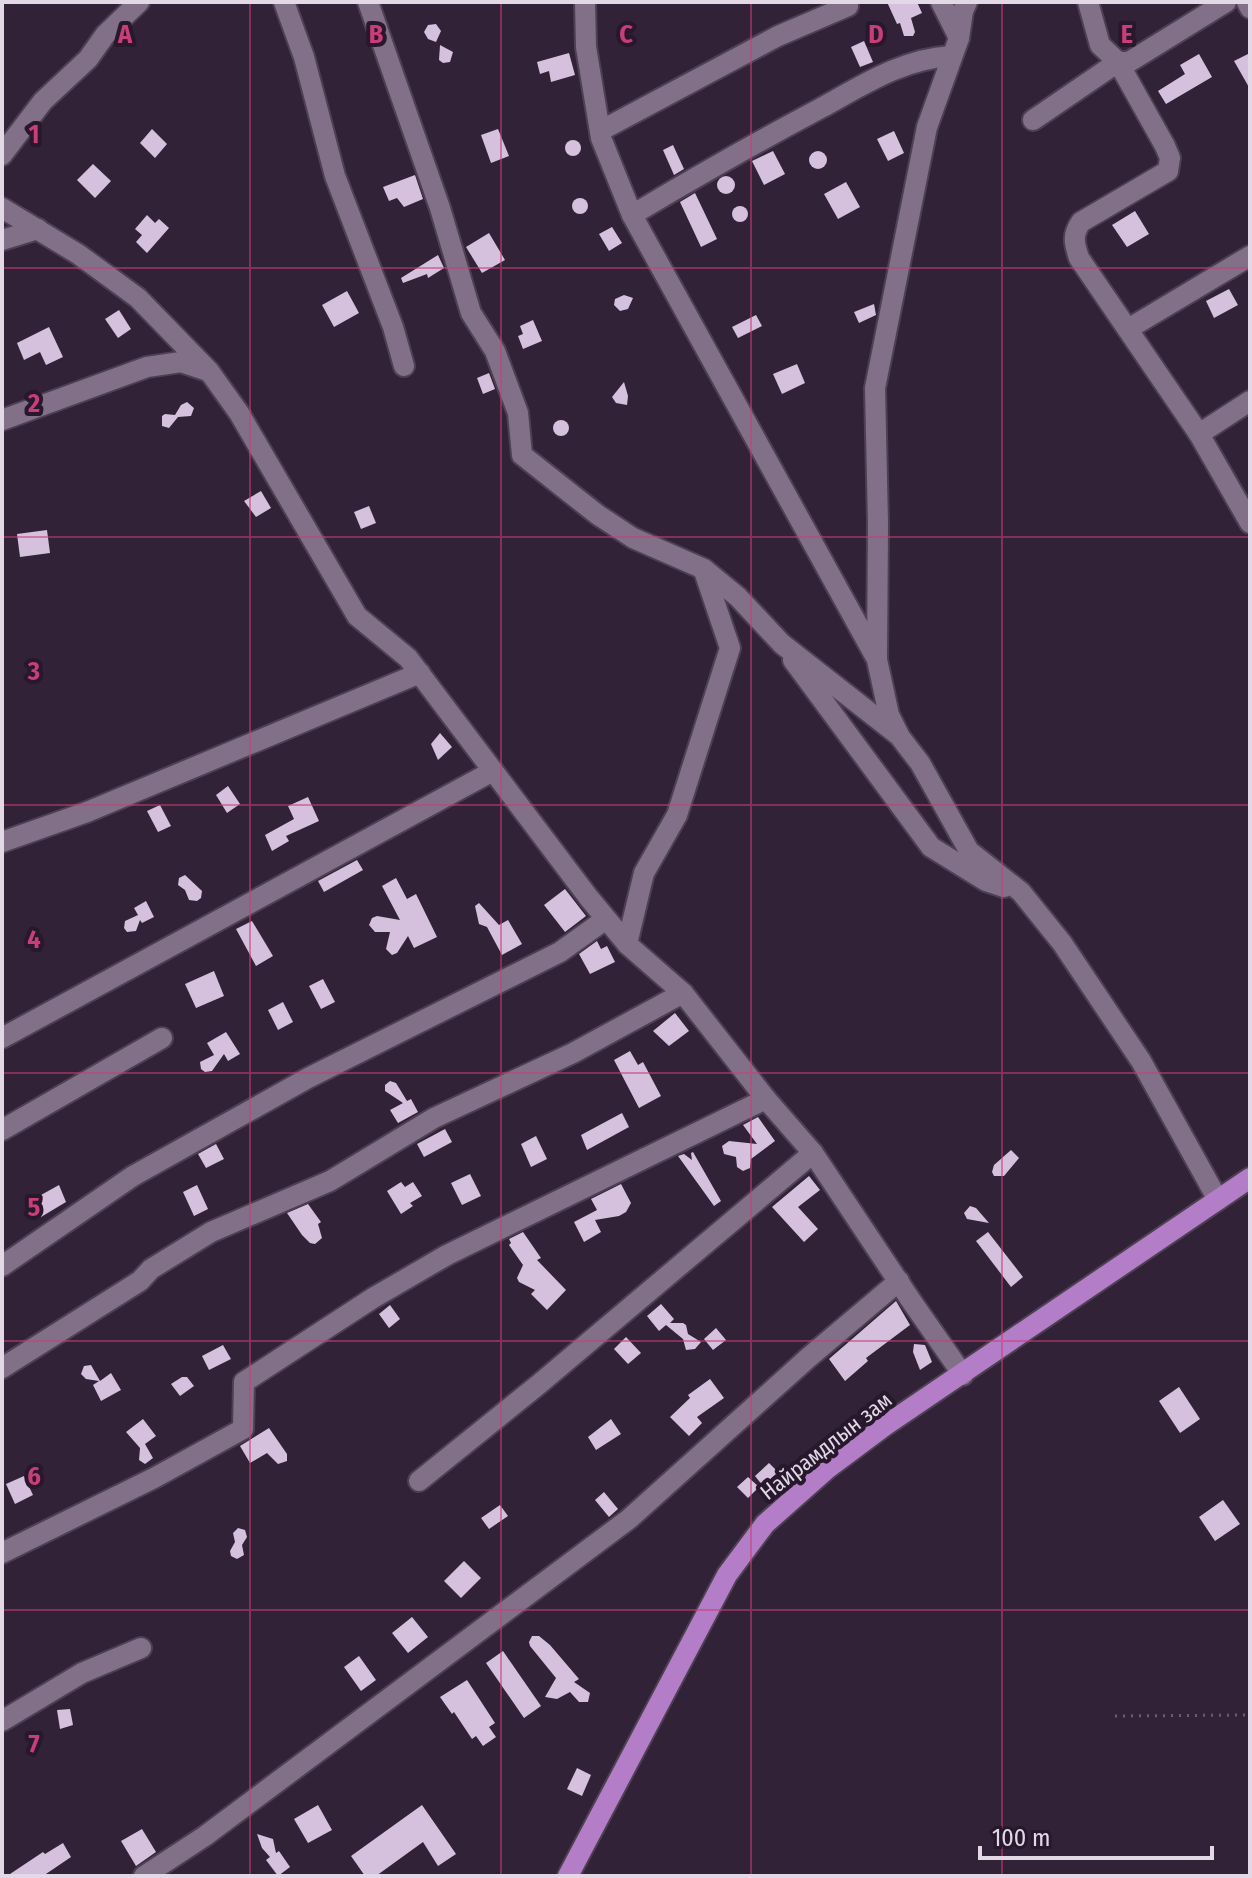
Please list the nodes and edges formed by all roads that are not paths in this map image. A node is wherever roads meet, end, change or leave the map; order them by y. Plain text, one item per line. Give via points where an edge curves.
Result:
1 (139, 2) edge
2 (284, 2) edge
3 (368, 2) edge
4 (585, 2) edge
5 (846, 2) edge
6 (941, 2) edge
7 (967, 2) edge
8 (1088, 2) edge
9 (1226, 2) edge
10 (1247, 2) edge
11 (1250, 8) edge
12 (955, 47) junction
13 (1118, 62) junction
14 (1033, 120) dead end
15 (600, 131) junction
16 (2, 155) edge
17 (2, 208) edge
18 (632, 215) junction
19 (38, 229) junction
20 (2, 240) edge
21 (1250, 256) edge
22 (1128, 329) junction
23 (404, 366) dead end
24 (209, 371) junction
25 (1250, 401) edge
26 (2, 420) edge
27 (1199, 434) junction
28 (1250, 523) edge
29 (704, 569) junction
30 (782, 644) junction
31 (877, 660) junction
32 (420, 673) junction
33 (900, 737) junction
34 (493, 771) junction
35 (2, 842) edge
36 (1021, 892) junction
37 (606, 919) junction
38 (627, 944) junction
39 (683, 993) junction
40 (2, 1038) edge
41 (162, 1038) dead end
42 (766, 1099) junction
43 (2, 1130) edge
44 (813, 1153) junction
45 (1250, 1178) edge
46 (1218, 1200) junction
47 (2, 1266) edge
48 (899, 1281) junction
49 (2, 1368) edge
50 (963, 1375) junction
51 (419, 1481) dead end
52 (2, 1553) edge
53 (141, 1648) dead end
54 (2, 1721) edge
55 (144, 1876) edge
56 (568, 1876) edge

1 - 16 street via 43,101
2 - 23 street via 335,176
3 - 29 street via 471,313 495,351 518,413 522,455 633,538
4 - 15 street via 586,47
5 - 15 street via 848,6 778,36
6 - 12 street
7 - 12 street
8 - 13 street via 1100,45
9 - 13 street via 1129,62
10 - 11 street
12 - 18 street via 892,69
12 - 31 street via 927,127 875,388
13 - 14 street
13 - 22 street via 1170,158 1168,171 1081,222 1074,243
15 - 18 street
17 - 19 street
18 - 31 street
19 - 20 street
19 - 24 street via 138,298
21 - 22 street
22 - 27 street
24 - 26 street via 181,362 147,367
24 - 32 street via 357,616
25 - 27 street
27 - 28 street
29 - 30 street
29 - 38 street via 730,648 677,815 644,873
30 - 33 street
30 - 36 street via 931,847 986,881
31 - 33 street via 889,715
32 - 34 street
32 - 35 street via 87,812
33 - 36 street via 969,851
34 - 37 street
34 - 40 street
36 - 46 street via 1134,1050
37 - 38 street
37 - 47 street via 560,952 308,1078 133,1176
38 - 39 street
39 - 42 street
39 - 49 street via 573,1053 434,1118 330,1181 211,1232
41 - 43 street
42 - 44 street
42 - 52 street via 447,1255 373,1298 244,1382 243,1429
44 - 48 street
44 - 51 street
45 - 46 main road, Найрамдлын зам
46 - 50 main road, Найрамдлын зам
48 - 50 street
48 - 55 street via 629,1519
50 - 56 main road, Найрамдлын зам via 827,1469 765,1524 727,1575
53 - 54 street via 82,1673

